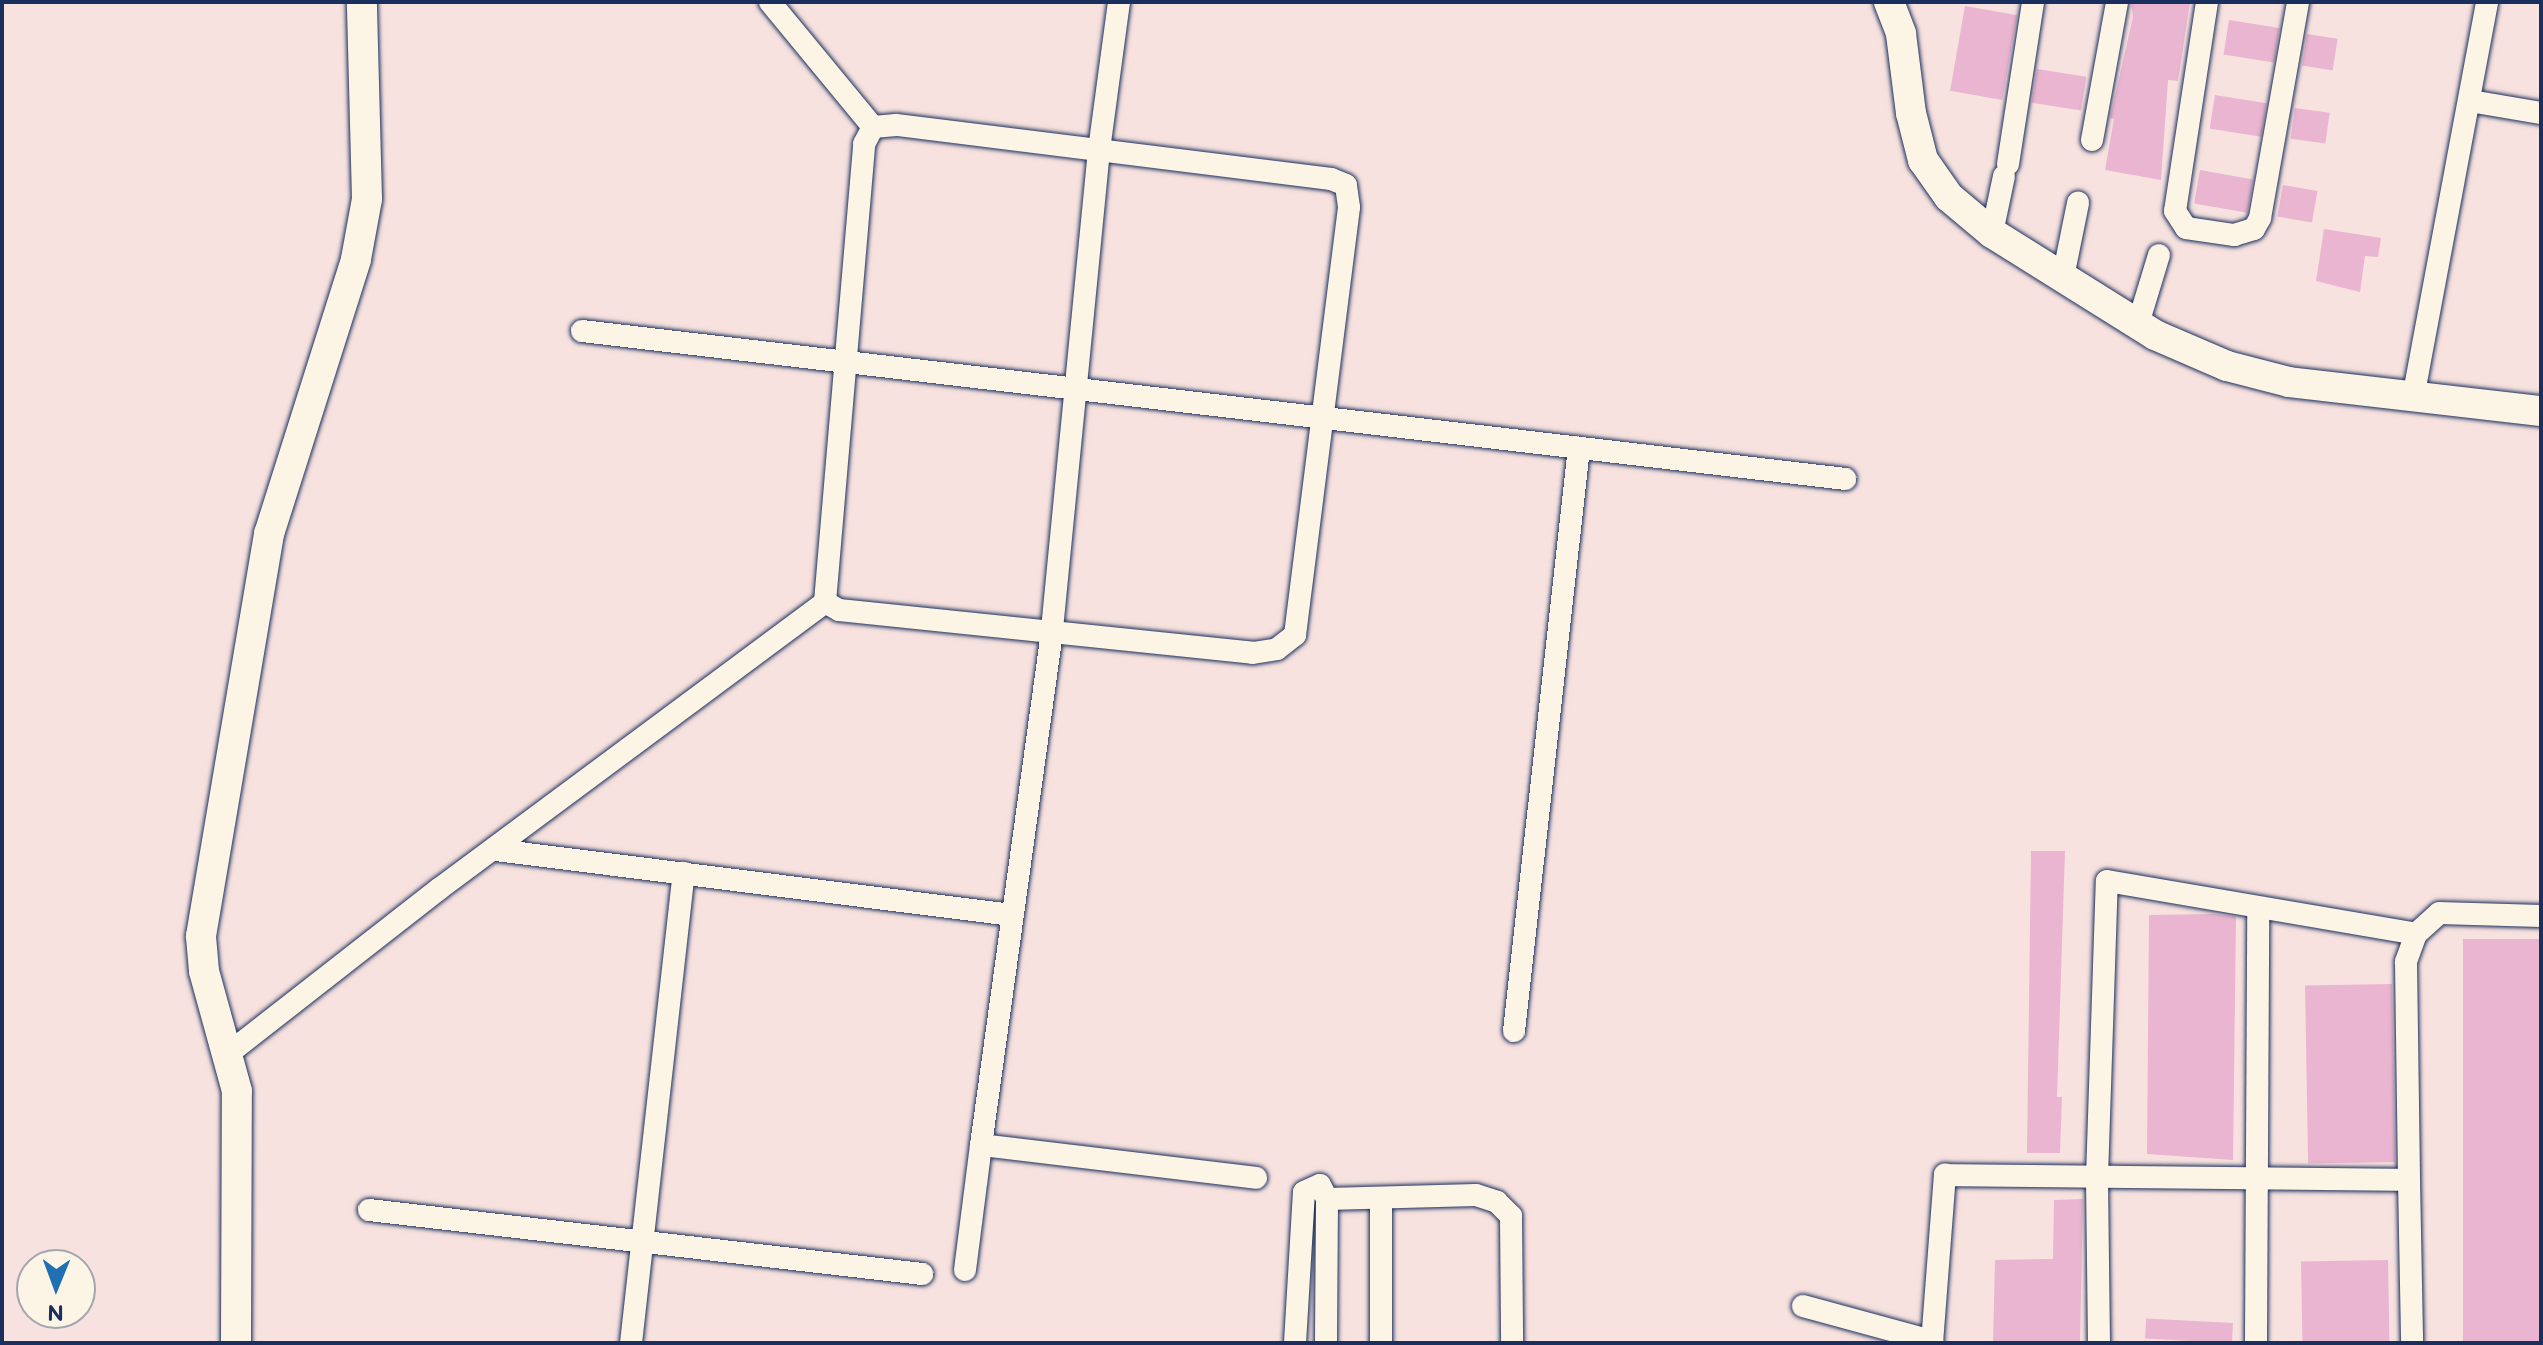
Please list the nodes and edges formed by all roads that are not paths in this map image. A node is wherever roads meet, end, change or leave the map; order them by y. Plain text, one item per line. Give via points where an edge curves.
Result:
1 (362, 2) edge
2 (770, 2) edge
3 (1119, 2) edge
4 (1889, 2) edge
5 (2033, 2) edge
6 (2117, 2) edge
7 (2207, 2) edge
8 (2298, 2) edge
9 (2487, 2) edge
10 (2470, 101) junction
11 (2541, 113) edge
12 (873, 127) junction
13 (2092, 140) dead end
14 (1099, 150) junction
15 (2078, 203) dead end
16 (1992, 233) junction
17 (2159, 255) dead end
18 (2063, 277) junction
19 (2138, 324) junction
20 (582, 331) dead end
21 (844, 363) junction
22 (1074, 390) junction
23 (2413, 398) junction
24 (2541, 411) edge
25 (1322, 419) junction
26 (1579, 448) junction
27 (1845, 479) dead end
28 (825, 602) junction
29 (1052, 632) junction
30 (496, 850) junction
31 (684, 873) junction
32 (2258, 910) junction
33 (1012, 915) junction
34 (2541, 916) edge
35 (2416, 934) junction
36 (1514, 1031) dead end
37 (229, 1053) junction
38 (981, 1145) junction
39 (2097, 1177) junction
40 (1256, 1178) dead end
41 (2258, 1180) junction
42 (2409, 1180) junction
43 (1381, 1198) junction
44 (1327, 1199) junction
45 (369, 1210) dead end
46 (643, 1242) junction
47 (965, 1270) dead end
48 (922, 1274) dead end
49 (1803, 1306) dead end
50 (1932, 1342) edge
51 (236, 1343) edge
52 (631, 1343) edge
53 (1295, 1343) edge
54 (1326, 1343) edge
55 (1381, 1343) edge
56 (1512, 1343) edge
57 (2099, 1343) edge
58 (2256, 1343) edge
59 (2412, 1343) edge

1 - 37 street via 369,168 365,212 356,259 269,534 201,936 204,971
2 - 12 street
3 - 14 street
4 - 16 street via 1901,34 1923,160 1949,197
5 - 16 street
6 - 13 street
7 - 8 street via 2175,211 2186,228 2234,235 2254,229 2260,218
9 - 10 street
10 - 11 street
10 - 23 street
12 - 14 street via 896,125
12 - 21 street via 864,144
14 - 22 street
14 - 25 street via 1346,185 1349,207
15 - 18 street
16 - 18 street
17 - 19 street
18 - 19 street
19 - 23 street via 2227,366 2289,382
20 - 21 street
21 - 22 street
21 - 28 street
22 - 25 street
22 - 29 street
23 - 24 street
25 - 26 street
25 - 29 street via 1295,635 1277,649 1253,653
26 - 27 street
26 - 36 street
28 - 29 street via 839,610
28 - 30 street
29 - 33 street
30 - 31 street
30 - 37 street
31 - 33 street
31 - 46 street
32 - 35 street
32 - 39 street via 2107,881
32 - 41 street
33 - 38 street
34 - 35 street via 2439,913
35 - 42 street via 2406,962
37 - 51 street via 238,1106
38 - 40 street
38 - 47 street
39 - 41 street
39 - 50 street via 1945,1175
39 - 57 street
41 - 42 street
41 - 58 street
42 - 59 street
43 - 44 street
43 - 55 street
43 - 56 street via 1476,1195 1497,1202 1511,1216
44 - 53 street via 1320,1185 1304,1192
44 - 54 street
45 - 46 street
46 - 48 street
46 - 52 street
49 - 50 street

